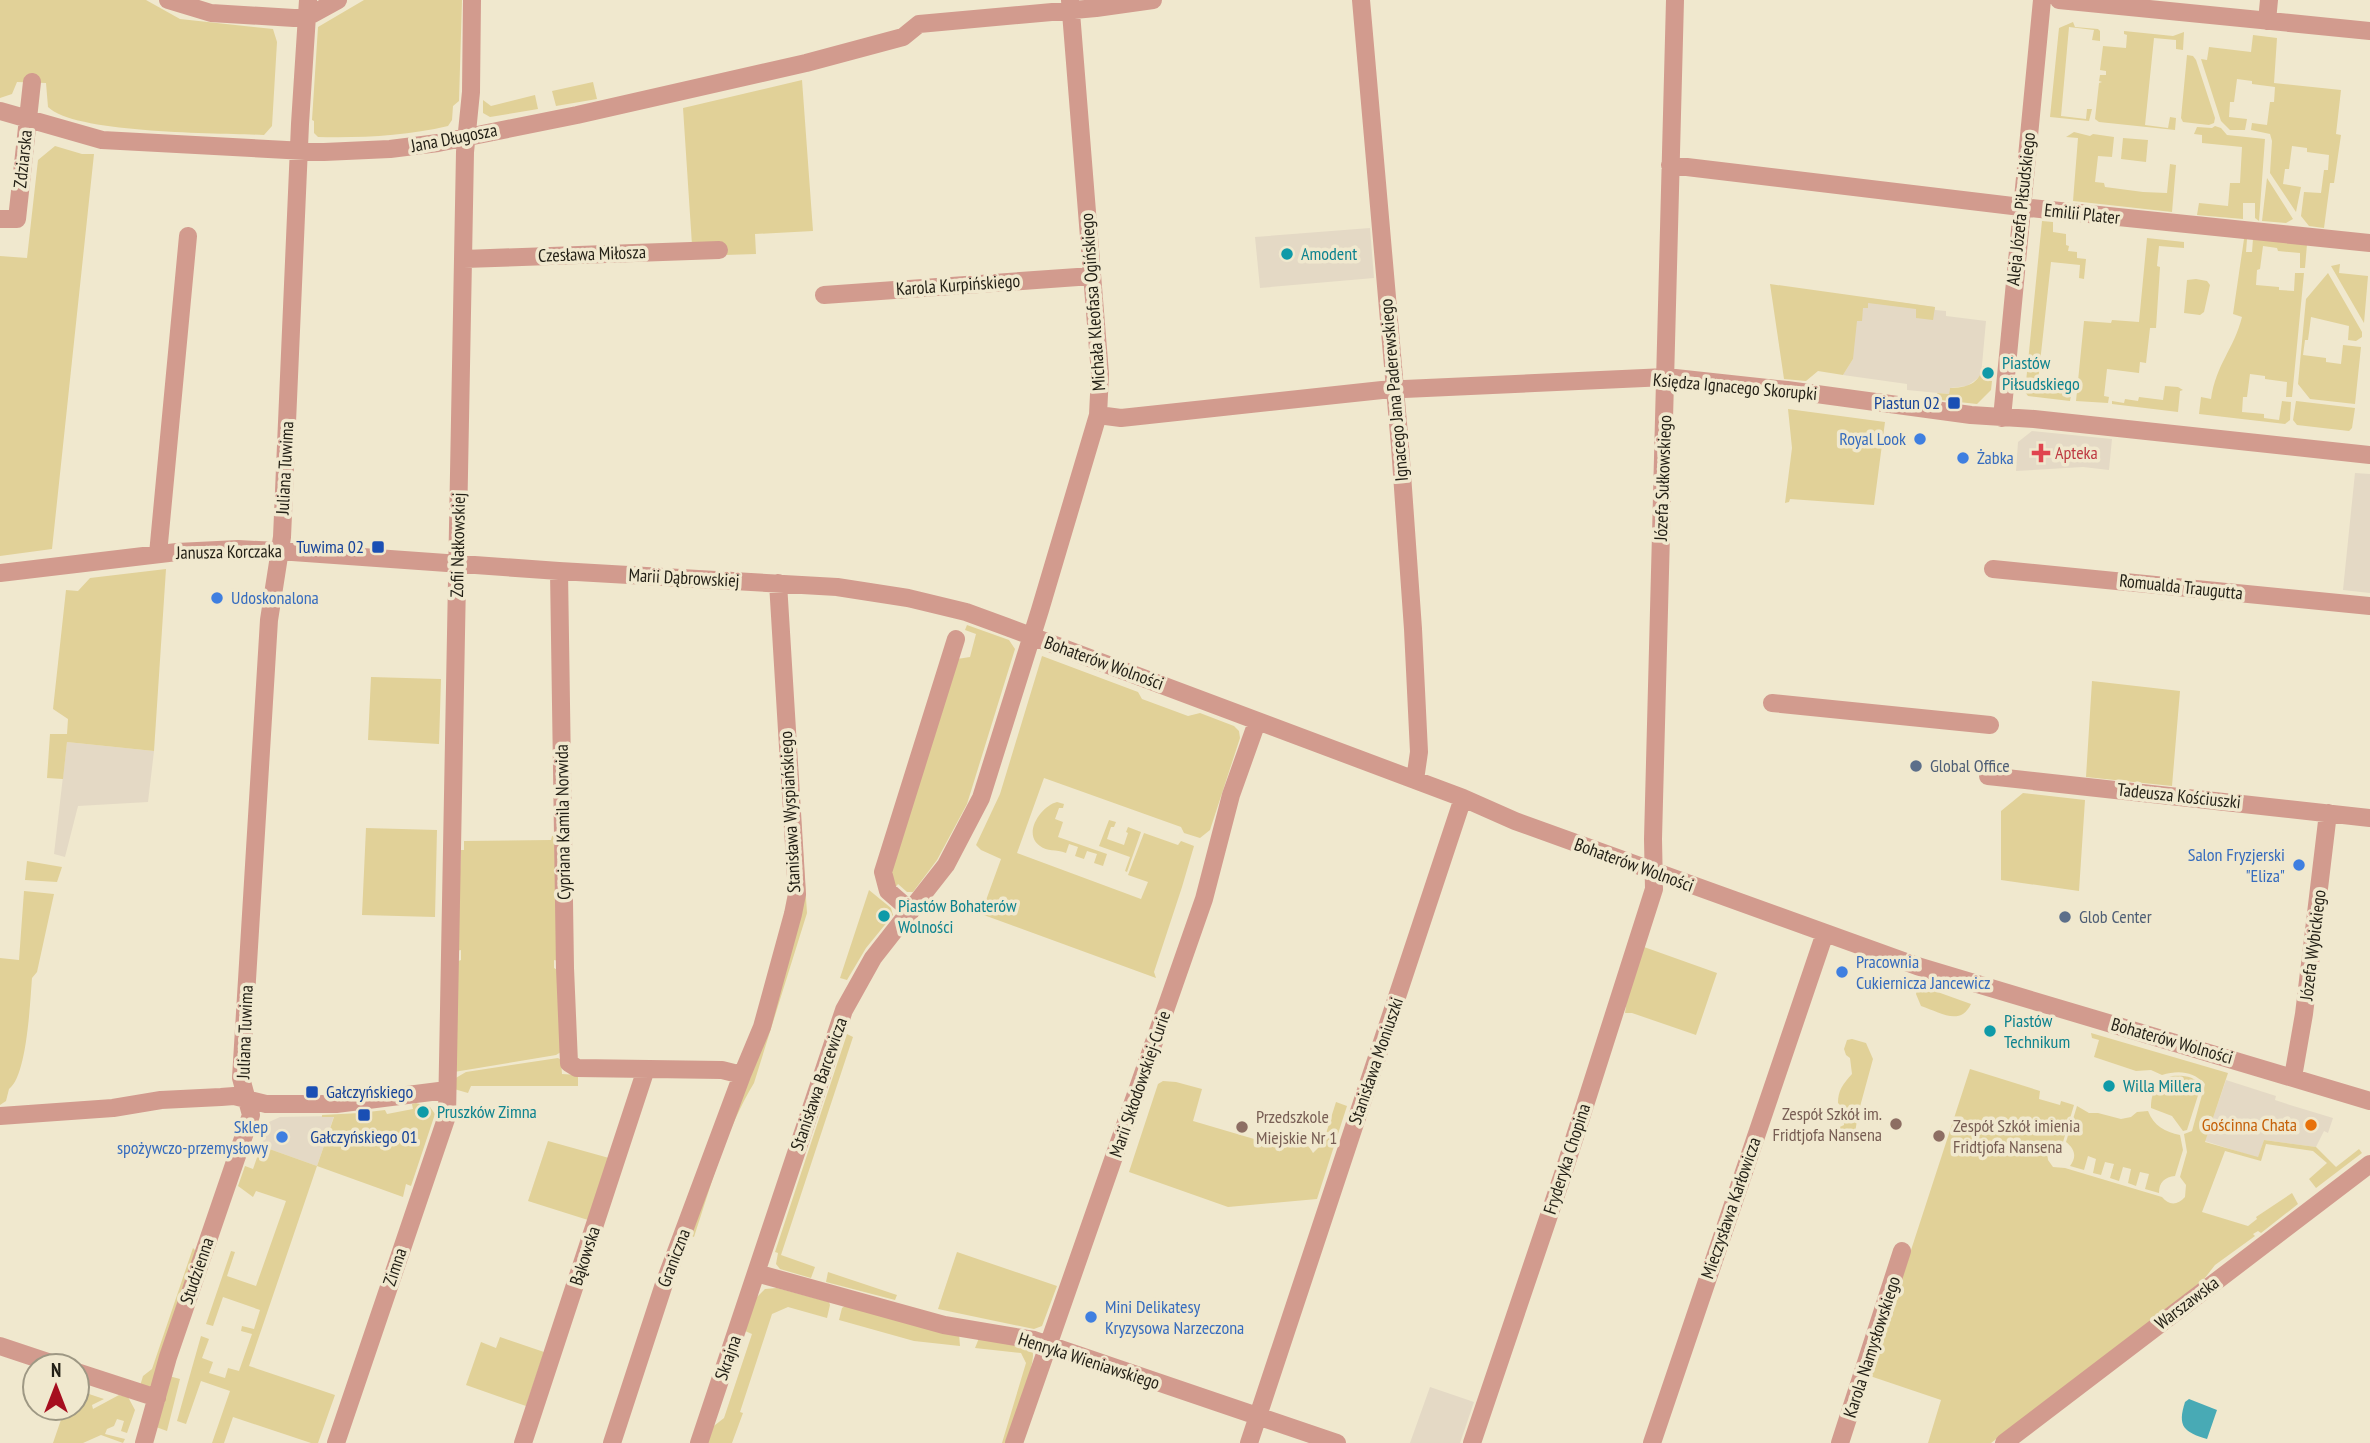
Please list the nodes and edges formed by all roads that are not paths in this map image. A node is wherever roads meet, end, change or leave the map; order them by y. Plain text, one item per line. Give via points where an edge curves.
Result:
1 (168, 0) edge
2 (338, 0) edge
3 (472, 0) edge
4 (1153, 0) edge
5 (1361, 0) edge
6 (1675, 0) edge
7 (2042, 0) edge
8 (2059, 0) edge
9 (2269, 0) edge
10 (1071, 5) edge
11 (307, 8) edge
12 (2267, 21) junction
13 (2370, 31) edge
14 (32, 82) dead end
15 (0, 111) edge
16 (28, 119) junction
17 (467, 137) junction
18 (299, 150) junction
19 (1670, 165) junction
20 (2021, 208) junction
21 (0, 219) edge
22 (188, 236) dead end
23 (2370, 243) edge
24 (719, 250) dead end
25 (464, 258) junction
26 (1092, 276) junction
27 (824, 295) dead end
28 (1665, 377) junction
29 (1395, 389) junction
30 (1098, 415) junction
31 (2002, 418) junction
32 (2370, 455) edge
33 (278, 551) junction
34 (158, 554) junction
35 (458, 564) junction
36 (1993, 569) dead end
37 (559, 571) junction
38 (0, 573) edge
39 (778, 583) junction
40 (908, 598) joint
41 (2370, 606) edge
42 (1032, 636) junction
43 (956, 639) dead end
44 (1772, 703) dead end
45 (1257, 722) junction
46 (1990, 724) dead end
47 (1988, 776) dead end
48 (1415, 780) junction
49 (1463, 798) junction
50 (2328, 813) junction
51 (2370, 818) edge
52 (1654, 872) junction
53 (911, 911) junction
54 (1825, 933) junction
55 (646, 1069) junction
56 (742, 1075) junction
57 (2293, 1077) junction
58 (447, 1090) junction
59 (248, 1100) junction
60 (2370, 1101) edge
61 (0, 1116) edge
62 (2370, 1164) edge
63 (1902, 1251) dead end
64 (756, 1273) junction
65 (1048, 1345) junction
66 (0, 1346) edge
67 (21, 1353) edge
68 (91, 1377) edge
69 (157, 1398) junction
70 (1258, 1418) junction
71 (144, 1443) edge
72 (336, 1443) edge
73 (523, 1443) edge
74 (611, 1443) edge
75 (699, 1443) edge
76 (1014, 1443) edge
77 (1249, 1443) edge
78 (1337, 1443) edge
79 (1472, 1443) edge
80 (1652, 1443) edge
81 (1840, 1443) edge
82 (2004, 1443) edge

1 - 11 street via 211,13 278,18
2 - 11 street
3 - 17 street, Zofii Nałkowskiej
4 - 10 street, Jana Długosza
5 - 29 street, Ignacego Jana Paderewskiego
6 - 19 street, Józefa Sułkowskiego
7 - 20 street, Aleja Józefa Piłsudskiego
8 - 12 street
9 - 12 street
10 - 17 street, Jana Długosza via 919,24 903,37 806,63
10 - 26 street, Michała Kleofasa Ogińskiego
11 - 18 street, Juliana Tuwima
12 - 13 street
14 - 16 street, Zdziarska
15 - 16 street, Jana Długosza
16 - 18 street, Jana Długosza via 102,140
16 - 21 street, Zdziarska via 17,219
17 - 18 street, Jana Długosza via 390,149
17 - 25 street, Zofii Nałkowskiej
18 - 33 street, Juliana Tuwima
19 - 20 street, Emilii Plater
19 - 28 street, Józefa Sułkowskiego
20 - 23 street, Emilii Plater
20 - 31 street, Aleja Józefa Piłsudskiego
22 - 34 street
24 - 25 street, Czesława Miłosza
25 - 35 street, Zofii Nałkowskiej
26 - 27 street, Karola Kurpińskiego
26 - 30 street, Michała Kleofasa Ogińskiego
28 - 29 street, Księdza Ignacego Skorupki
28 - 31 street, Księdza Ignacego Skorupki
28 - 52 street, Józefa Sułkowskiego
29 - 30 street, Księdza Ignacego Skorupki via 1121,418
29 - 48 street, Ignacego Jana Paderewskiego via 1415,655 1419,752
30 - 42 street, Michała Kleofasa Ogińskiego
31 - 32 street, Księdza Ignacego Skorupki
33 - 34 street, Janusza Korczaka
33 - 35 street, Janusza Korczaka
33 - 59 street, Juliana Tuwima via 269,620 241,1078
34 - 38 street, Janusza Korczaka
35 - 37 street, Marii Dąbrowskiej
35 - 58 street, Zofii Nałkowskiej
36 - 41 street, Romualda Traugutta
37 - 39 street, Marii Dąbrowskiej
37 - 55 street, Cypriana Kamila Norwida via 569,1063 578,1068
39 - 40 street, Marii Dąbrowskiej
39 - 56 street, Stanisława Wyspiańskiego via 797,894 762,1027
40 - 42 street, Bohaterów Wolności via 966,612
42 - 45 street, Bohaterów Wolności
42 - 53 street, Stanisława Barcewicza via 981,798 952,855
43 - 53 street via 884,868 886,886
44 - 46 street
45 - 48 street, Bohaterów Wolności
45 - 65 street, Marii Skłodowskiej-Curie via 1231,795 1204,899
47 - 50 street, Tadeusza Kościuszki
48 - 49 street, Bohaterów Wolności
49 - 52 street, Bohaterów Wolności
49 - 70 street, Stanisława Moniuszki
50 - 51 street, Tadeusza Kościuszki
50 - 57 street, Józefa Wybickiego
52 - 54 street, Bohaterów Wolności
52 - 79 street, Fryderyka Chopina via 1654,889
53 - 64 street, Stanisława Barcewicza via 873,958 844,1010
54 - 57 street, Bohaterów Wolności via 1939,973
54 - 80 street, Mieczysława Karłowicza
55 - 56 street via 722,1070
55 - 73 street, Bąkowska
56 - 74 street, Graniczna
57 - 60 street, Bohaterów Wolności
58 - 59 street via 336,1104
58 - 72 street, Zimna via 446,1119
59 - 61 street via 234,1096 161,1100
59 - 69 street, Studzienna via 251,1115
62 - 82 street, Warszawska
63 - 81 street, Karola Namysłowskiego
64 - 65 street, Henryka Wieniawskiego via 944,1325
64 - 75 street, Skrajna
65 - 70 street, Henryka Wieniawskiego
65 - 76 street, Marii Skłodowskiej-Curie
66 - 67 street
68 - 69 street
69 - 71 street, Studzienna
70 - 77 street, Stanisława Moniuszki
70 - 78 street, Henryka Wieniawskiego

